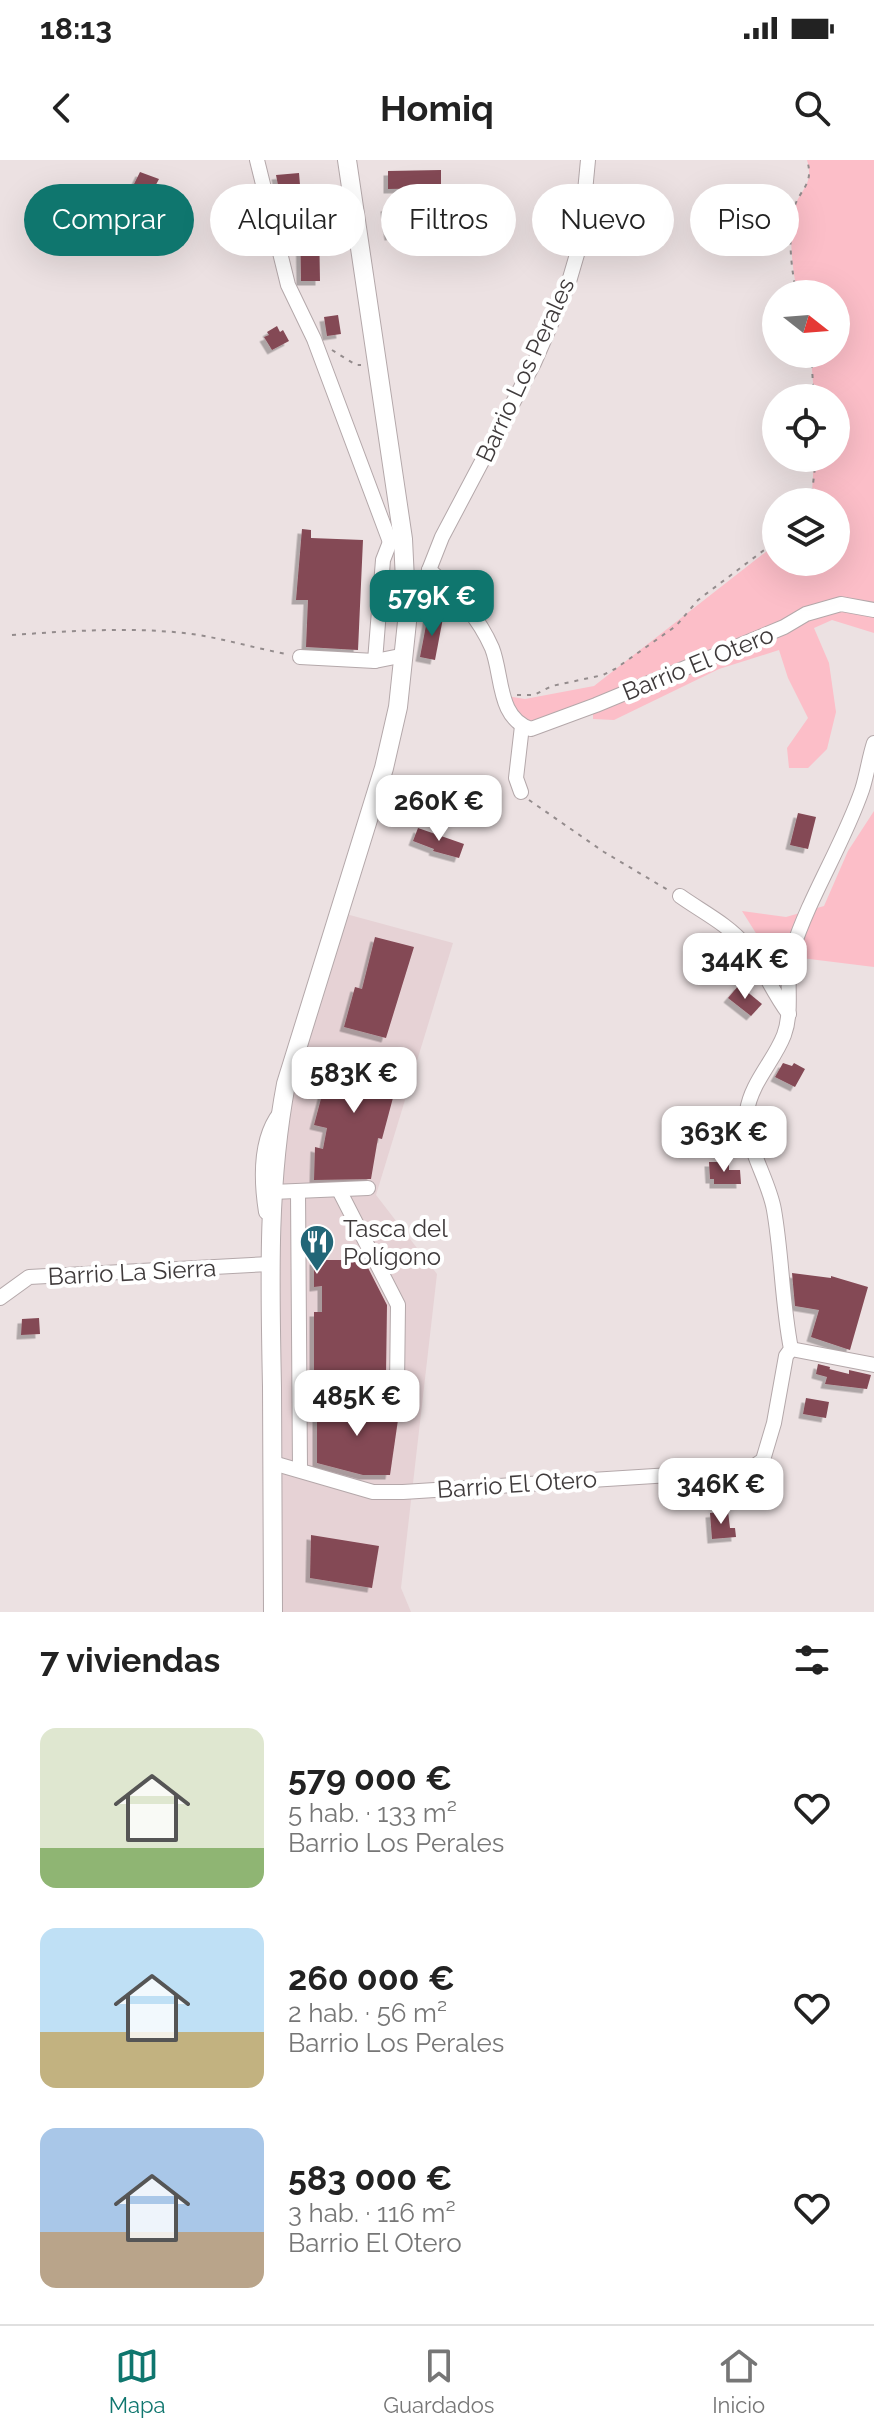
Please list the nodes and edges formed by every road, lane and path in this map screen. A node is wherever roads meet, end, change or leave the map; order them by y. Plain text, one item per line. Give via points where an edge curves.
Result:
1 (257, 160) edge
2 (347, 160) edge
3 (588, 160) edge
4 (807, 160) edge
5 (794, 280) edge
6 (324, 344) dead end
7 (379, 365) junction
8 (396, 541) junction
9 (762, 552) edge
10 (429, 570) junction
11 (874, 610) edge
12 (407, 622) junction
13 (12, 635) dead end
14 (300, 657) joint
15 (403, 658) junction
16 (375, 661) junction
17 (501, 689) junction
18 (522, 726) junction
19 (874, 743) edge
20 (521, 792) joint
21 (680, 896) joint
22 (789, 1014) junction
23 (281, 1113) junction
24 (368, 1188) dead end
25 (339, 1190) junction
26 (272, 1192) junction
27 (298, 1192) junction
28 (271, 1226) junction
29 (270, 1264) junction
30 (0, 1298) edge
31 (791, 1349) junction
32 (874, 1365) edge
33 (300, 1385) junction
34 (273, 1463) junction
35 (300, 1470) junction
36 (273, 1612) edge

1 - 8 street, Barrio Los Perales via 288,285
2 - 7 main road, Barrio Los Perales
3 - 10 street, Barrio Los Perales via 580,244 568,285
4 - 5 path via 810,177 793,214
6 - 7 path via 356,365
7 - 8 main road, Barrio Los Perales
8 - 12 main road, Barrio Los Perales
8 - 16 street via 383,560
9 - 17 path via 698,600 676,626 609,672 534,695
10 - 12 street, Barrio Los Perales via 421,600
10 - 17 street via 455,591 477,622 492,648
11 - 18 street, Barrio El Otero via 841,604 806,614 541,727
12 - 15 main road, Barrio Los Perales
13 - 14 path via 164,631
14 - 16 street
15 - 16 street
15 - 23 main road, Barrio Los Perales via 384,768
17 - 18 street
18 - 20 street via 516,778
19 - 22 street, Barrio El Otero via 862,789 791,956
20 - 21 path via 604,852
21 - 22 street via 742,941
22 - 31 street, Barrio El Otero via 747,1114 774,1208
23 - 26 main road
23 - 28 street via 269,1132 264,1157 264,1202
24 - 25 street
25 - 27 street
25 - 33 street via 398,1305 397,1385
26 - 27 street
26 - 28 main road
27 - 33 street
28 - 29 main road
29 - 30 street, Barrio La Sierra via 29,1277
29 - 34 main road
31 - 32 street
31 - 35 street, Barrio El Otero via 763,1460 750,1469 403,1492 373,1492
33 - 35 street
34 - 35 street, Barrio El Otero
34 - 36 main road

